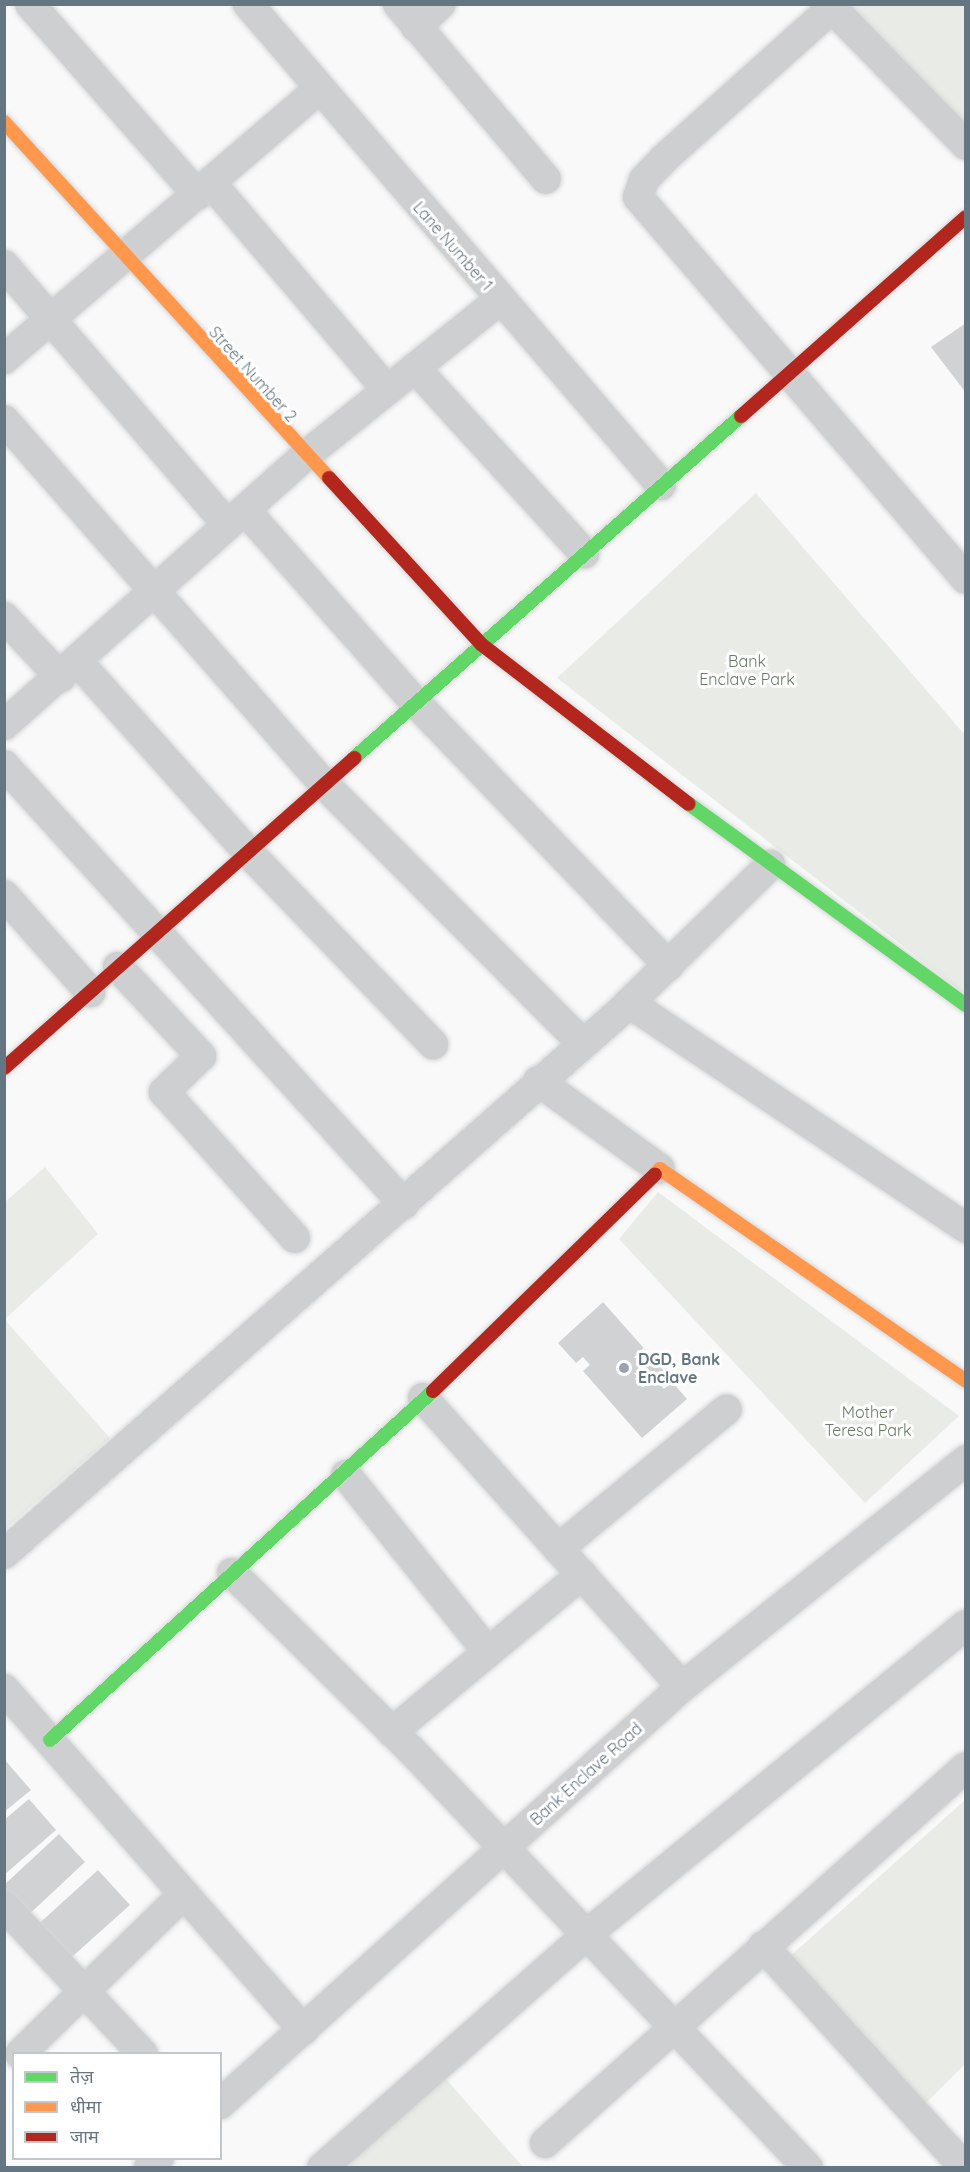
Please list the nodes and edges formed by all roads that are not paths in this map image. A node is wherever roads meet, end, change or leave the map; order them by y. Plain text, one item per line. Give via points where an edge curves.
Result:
1 (30, 4) edge
2 (248, 4) edge
3 (441, 4) edge
4 (830, 6) edge
5 (407, 16) edge
6 (317, 91) junction
7 (4, 122) edge
8 (966, 146) edge
9 (546, 179) dead end
10 (205, 189) junction
11 (966, 217) edge
12 (126, 258) junction
13 (4, 265) edge
14 (500, 300) junction
15 (51, 319) junction
16 (4, 359) edge
17 (415, 368) junction
18 (785, 375) junction
19 (387, 390) junction
20 (4, 420) edge
21 (304, 456) junction
22 (661, 485) junction
23 (237, 518) junction
24 (584, 552) junction
25 (966, 579) edge
26 (152, 591) junction
27 (4, 617) edge
28 (481, 644) junction
29 (70, 670) junction
30 (415, 702) junction
31 (4, 725) edge
32 (4, 765) edge
33 (324, 784) junction
34 (248, 852) junction
35 (770, 865) junction
36 (4, 895) edge
37 (157, 932) junction
38 (669, 966) junction
39 (118, 967) junction
40 (90, 992) junction
41 (629, 1003) junction
42 (966, 1005) edge
43 (582, 1043) junction
44 (433, 1044) dead end
45 (6, 1063) edge
46 (538, 1082) junction
47 (660, 1169) junction
48 (404, 1204) junction
49 (966, 1228) edge
50 (295, 1238) dead end
51 (966, 1381) edge
52 (423, 1398) junction
53 (728, 1409) dead end
54 (966, 1460) edge
55 (346, 1475) junction
56 (558, 1549) junction
57 (4, 1554) edge
58 (232, 1574) junction
59 (582, 1574) junction
60 (966, 1625) edge
61 (488, 1652) junction
62 (682, 1687) junction
63 (4, 1689) edge
64 (392, 1732) junction
65 (50, 1740) junction
66 (966, 1767) edge
67 (503, 1849) junction
68 (184, 1894) junction
69 (4, 1906) edge
70 (587, 1934) junction
71 (763, 1946) junction
72 (85, 1993) junction
73 (675, 2024) junction
74 (304, 2030) junction
75 (22, 2052) edge
76 (141, 2052) edge
77 (222, 2102) edge
78 (545, 2143) dead end
79 (322, 2168) edge
80 (808, 2168) edge
81 (965, 2168) edge

1 - 10 street
2 - 6 street, Lane Number 1
3 - 5 street
4 - 8 street
4 - 18 street via 639,188 649,215
5 - 9 street
6 - 10 street
6 - 14 street, Lane Number 1
7 - 12 street, Street Number 2
10 - 12 street
10 - 19 street
11 - 18 street
12 - 15 street
12 - 21 street, Street Number 2
13 - 15 street
14 - 17 street
14 - 22 street, Lane Number 1
15 - 16 street
15 - 23 street
17 - 19 street
17 - 24 street
18 - 22 street
18 - 25 street
19 - 21 street
20 - 26 street
21 - 23 street
21 - 28 street, Street Number 2
22 - 24 street
23 - 26 street
23 - 30 street
24 - 28 street
26 - 29 street
26 - 33 street
27 - 29 street
28 - 30 street
28 - 35 street, Street Number 2
29 - 31 street
29 - 34 street
30 - 33 street
30 - 38 street
32 - 37 street
33 - 34 street
33 - 43 street
34 - 37 street
34 - 44 street
35 - 38 street
35 - 42 street, Street Number 2
36 - 40 street
37 - 39 street
37 - 48 street
38 - 41 street
39 - 40 street
39 - 50 street via 201,1056 164,1092
40 - 45 street
41 - 43 street
41 - 49 street
43 - 46 street
46 - 47 street
46 - 48 street
47 - 51 street
47 - 52 street
48 - 57 street
52 - 55 street
52 - 56 street
53 - 56 street
54 - 62 street, Bank Enclave Road
55 - 58 street
55 - 61 street
56 - 59 street
58 - 64 street
58 - 65 street
59 - 61 street
59 - 62 street
60 - 70 street
61 - 64 street
62 - 67 street, Bank Enclave Road
63 - 65 street
64 - 67 street
65 - 68 street
66 - 71 street
67 - 70 street
67 - 74 street, Bank Enclave Road
68 - 72 street
68 - 74 street
69 - 72 street
70 - 73 street
70 - 79 street
71 - 73 street
71 - 81 street
72 - 75 street
72 - 76 street
73 - 78 street
73 - 80 street
74 - 77 street, Bank Enclave Road

